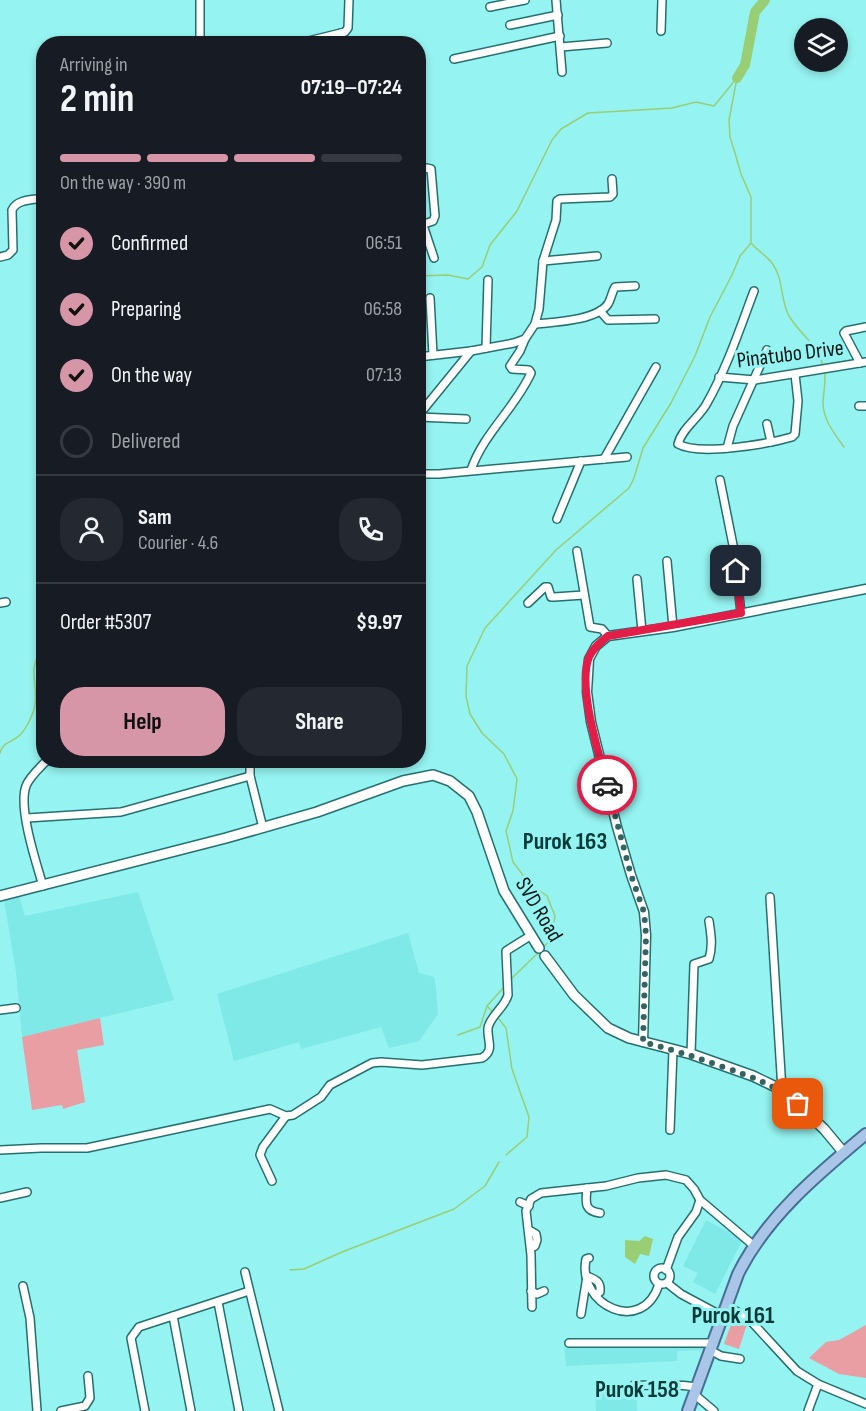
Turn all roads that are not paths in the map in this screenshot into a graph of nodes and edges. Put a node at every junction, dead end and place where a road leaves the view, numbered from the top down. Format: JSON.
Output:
{"nodes":[{"id":1,"x":200,"y":0,"type":"edge"},
{"id":2,"x":349,"y":0,"type":"edge"},
{"id":3,"x":525,"y":0,"type":"edge"},
{"id":4,"x":556,"y":0,"type":"edge"},
{"id":5,"x":662,"y":0,"type":"edge"},
{"id":6,"x":490,"y":7,"type":"dead end"},
{"id":7,"x":558,"y":15,"type":"junction"},
{"id":8,"x":510,"y":25,"type":"dead end"},
{"id":9,"x":661,"y":31,"type":"dead end"},
{"id":10,"x":341,"y":33,"type":"junction"},
{"id":11,"x":200,"y":36,"type":"edge"},
{"id":12,"x":329,"y":36,"type":"edge"},
{"id":13,"x":341,"y":36,"type":"edge"},
{"id":14,"x":560,"y":36,"type":"junction"},
{"id":15,"x":607,"y":43,"type":"dead end"},
{"id":16,"x":561,"y":47,"type":"junction"},
{"id":17,"x":454,"y":59,"type":"dead end"},
{"id":18,"x":562,"y":72,"type":"dead end"},
{"id":19,"x":426,"y":168,"type":"edge"},
{"id":20,"x":612,"y":179,"type":"dead end"},
{"id":21,"x":36,"y":199,"type":"edge"},
{"id":22,"x":426,"y":224,"type":"edge"},
{"id":23,"x":426,"y":238,"type":"edge"},
{"id":24,"x":597,"y":256,"type":"dead end"},
{"id":25,"x":0,"y":257,"type":"edge"},
{"id":26,"x":434,"y":258,"type":"dead end"},
{"id":27,"x":543,"y":261,"type":"junction"},
{"id":28,"x":488,"y":280,"type":"dead end"},
{"id":29,"x":635,"y":286,"type":"dead end"},
{"id":30,"x":754,"y":291,"type":"dead end"},
{"id":31,"x":430,"y":298,"type":"dead end"},
{"id":32,"x":600,"y":311,"type":"junction"},
{"id":33,"x":655,"y":319,"type":"dead end"},
{"id":34,"x":535,"y":324,"type":"junction"},
{"id":35,"x":866,"y":327,"type":"edge"},
{"id":36,"x":525,"y":339,"type":"junction"},
{"id":37,"x":486,"y":348,"type":"junction"},
{"id":38,"x":767,"y":350,"type":"dead end"},
{"id":39,"x":471,"y":351,"type":"junction"},
{"id":40,"x":433,"y":355,"type":"junction"},
{"id":41,"x":426,"y":356,"type":"edge"},
{"id":42,"x":863,"y":362,"type":"edge"},
{"id":43,"x":656,"y":367,"type":"dead end"},
{"id":44,"x":795,"y":374,"type":"junction"},
{"id":45,"x":719,"y":377,"type":"junction"},
{"id":46,"x":755,"y":380,"type":"junction"},
{"id":47,"x":426,"y":406,"type":"edge"},
{"id":48,"x":426,"y":416,"type":"edge"},
{"id":49,"x":466,"y":419,"type":"dead end"},
{"id":50,"x":767,"y":424,"type":"dead end"},
{"id":51,"x":771,"y":442,"type":"junction"},
{"id":52,"x":727,"y":448,"type":"junction"},
{"id":53,"x":627,"y":457,"type":"dead end"},
{"id":54,"x":604,"y":459,"type":"junction"},
{"id":55,"x":581,"y":461,"type":"junction"},
{"id":56,"x":471,"y":470,"type":"junction"},
{"id":57,"x":426,"y":474,"type":"edge"},
{"id":58,"x":720,"y":480,"type":"dead end"},
{"id":59,"x":557,"y":519,"type":"dead end"},
{"id":60,"x":577,"y":551,"type":"dead end"},
{"id":61,"x":667,"y":561,"type":"dead end"},
{"id":62,"x":637,"y":579,"type":"dead end"},
{"id":63,"x":866,"y":589,"type":"edge"},
{"id":64,"x":584,"y":595,"type":"junction"},
{"id":65,"x":528,"y":603,"type":"dead end"},
{"id":66,"x":741,"y":613,"type":"junction"},
{"id":67,"x":673,"y":627,"type":"junction"},
{"id":68,"x":642,"y":631,"type":"junction"},
{"id":69,"x":608,"y":636,"type":"junction"},
{"id":70,"x":40,"y":768,"type":"edge"},
{"id":71,"x":250,"y":768,"type":"edge"},
{"id":72,"x":250,"y":776,"type":"junction"},
{"id":73,"x":27,"y":818,"type":"junction"},
{"id":74,"x":263,"y":828,"type":"junction"},
{"id":75,"x":43,"y":886,"type":"junction"},
{"id":76,"x":0,"y":896,"type":"edge"},
{"id":77,"x":770,"y":897,"type":"dead end"},
{"id":78,"x":709,"y":921,"type":"dead end"},
{"id":79,"x":530,"y":936,"type":"junction"},
{"id":80,"x":16,"y":1008,"type":"dead end"},
{"id":81,"x":0,"y":1010,"type":"edge"},
{"id":82,"x":643,"y":1042,"type":"junction"},
{"id":83,"x":674,"y":1050,"type":"junction"},
{"id":84,"x":691,"y":1054,"type":"junction"},
{"id":85,"x":782,"y":1090,"type":"junction"},
{"id":86,"x":286,"y":1116,"type":"junction"},
{"id":87,"x":670,"y":1130,"type":"dead end"},
{"id":88,"x":866,"y":1134,"type":"edge"},
{"id":89,"x":0,"y":1150,"type":"edge"},
{"id":90,"x":844,"y":1153,"type":"junction"},
{"id":91,"x":272,"y":1181,"type":"dead end"},
{"id":92,"x":587,"y":1188,"type":"junction"},
{"id":93,"x":27,"y":1192,"type":"dead end"},
{"id":94,"x":0,"y":1198,"type":"edge"},
{"id":95,"x":700,"y":1200,"type":"junction"},
{"id":96,"x":520,"y":1202,"type":"dead end"},
{"id":97,"x":528,"y":1206,"type":"junction"},
{"id":98,"x":600,"y":1213,"type":"dead end"},
{"id":99,"x":753,"y":1245,"type":"junction"},
{"id":100,"x":589,"y":1258,"type":"dead end"},
{"id":101,"x":666,"y":1270,"type":"junction"},
{"id":102,"x":245,"y":1272,"type":"dead end"},
{"id":103,"x":587,"y":1276,"type":"junction"},
{"id":104,"x":663,"y":1283,"type":"junction"},
{"id":105,"x":23,"y":1286,"type":"dead end"},
{"id":106,"x":544,"y":1290,"type":"dead end"},
{"id":107,"x":249,"y":1291,"type":"junction"},
{"id":108,"x":531,"y":1291,"type":"junction"},
{"id":109,"x":218,"y":1302,"type":"junction"},
{"id":110,"x":532,"y":1307,"type":"dead end"},
{"id":111,"x":724,"y":1310,"type":"junction"},
{"id":112,"x":581,"y":1314,"type":"dead end"},
{"id":113,"x":173,"y":1316,"type":"junction"},
{"id":114,"x":569,"y":1343,"type":"dead end"},
{"id":115,"x":712,"y":1345,"type":"junction"},
{"id":116,"x":740,"y":1359,"type":"dead end"},
{"id":117,"x":88,"y":1376,"type":"dead end"},
{"id":118,"x":818,"y":1384,"type":"junction"},
{"id":119,"x":634,"y":1385,"type":"dead end"},
{"id":120,"x":695,"y":1391,"type":"junction"},
{"id":121,"x":866,"y":1404,"type":"edge"},
{"id":122,"x":37,"y":1411,"type":"edge"},
{"id":123,"x":61,"y":1411,"type":"edge"},
{"id":124,"x":145,"y":1411,"type":"edge"},
{"id":125,"x":191,"y":1411,"type":"edge"},
{"id":126,"x":239,"y":1411,"type":"edge"},
{"id":127,"x":279,"y":1411,"type":"edge"},
{"id":128,"x":688,"y":1411,"type":"edge"},
{"id":129,"x":714,"y":1411,"type":"edge"},
{"id":130,"x":808,"y":1411,"type":"edge"}],
"edges":[{"from":1,"to":11,"type":"street"},
{"from":2,"to":10,"type":"street"},
{"from":3,"to":6,"type":"street"},
{"from":4,"to":7,"type":"street"},
{"from":5,"to":9,"type":"street"},
{"from":7,"to":8,"type":"street"},
{"from":7,"to":14,"type":"street"},
{"from":10,"to":12,"type":"street"},
{"from":10,"to":13,"type":"street"},
{"from":14,"to":16,"type":"street"},
{"from":14,"to":17,"type":"street"},
{"from":15,"to":16,"type":"street"},
{"from":16,"to":18,"type":"street"},
{"from":19,"to":22,"type":"street"},
{"from":20,"to":27,"type":"street"},
{"from":21,"to":25,"type":"street"},
{"from":23,"to":26,"type":"street"},
{"from":24,"to":27,"type":"street"},
{"from":27,"to":34,"type":"street"},
{"from":28,"to":37,"type":"street"},
{"from":29,"to":32,"type":"street"},
{"from":30,"to":45,"type":"street"},
{"from":31,"to":40,"type":"street"},
{"from":32,"to":33,"type":"street"},
{"from":32,"to":34,"type":"street"},
{"from":34,"to":36,"type":"street"},
{"from":35,"to":42,"type":"street"},
{"from":36,"to":37,"type":"street"},
{"from":36,"to":56,"type":"street"},
{"from":37,"to":39,"type":"street"},
{"from":38,"to":46,"type":"street"},
{"from":39,"to":40,"type":"street"},
{"from":39,"to":47,"type":"street"},
{"from":40,"to":41,"type":"street"},
{"from":42,"to":44,"type":"street","name":"Pinatubo Drive"},
{"from":43,"to":54,"type":"street"},
{"from":44,"to":46,"type":"street","name":"Pinatubo Drive"},
{"from":44,"to":51,"type":"street"},
{"from":45,"to":46,"type":"street","name":"Pinatubo Drive"},
{"from":45,"to":52,"type":"street"},
{"from":46,"to":52,"type":"street"},
{"from":48,"to":49,"type":"street"},
{"from":50,"to":51,"type":"street"},
{"from":51,"to":52,"type":"street"},
{"from":53,"to":54,"type":"street"},
{"from":54,"to":55,"type":"street"},
{"from":55,"to":56,"type":"street"},
{"from":55,"to":59,"type":"street"},
{"from":56,"to":57,"type":"street"},
{"from":58,"to":66,"type":"street"},
{"from":60,"to":64,"type":"street"},
{"from":61,"to":67,"type":"street"},
{"from":62,"to":68,"type":"street"},
{"from":63,"to":66,"type":"street"},
{"from":64,"to":65,"type":"street"},
{"from":64,"to":69,"type":"street"},
{"from":66,"to":67,"type":"street"},
{"from":67,"to":68,"type":"street"},
{"from":68,"to":69,"type":"street"},
{"from":69,"to":82,"type":"street"},
{"from":70,"to":73,"type":"street"},
{"from":71,"to":72,"type":"street"},
{"from":72,"to":73,"type":"street"},
{"from":72,"to":74,"type":"street"},
{"from":73,"to":75,"type":"street"},
{"from":74,"to":75,"type":"main road","name":"SVD Road"},
{"from":74,"to":79,"type":"main road","name":"SVD Road"},
{"from":75,"to":76,"type":"main road","name":"SVD Road"},
{"from":77,"to":85,"type":"street"},
{"from":78,"to":84,"type":"street"},
{"from":79,"to":82,"type":"main road","name":"SVD Road"},
{"from":79,"to":86,"type":"street"},
{"from":80,"to":81,"type":"street"},
{"from":82,"to":83,"type":"main road","name":"SVD Road"},
{"from":83,"to":84,"type":"main road","name":"SVD Road"},
{"from":83,"to":87,"type":"street"},
{"from":84,"to":85,"type":"main road","name":"SVD Road"},
{"from":85,"to":90,"type":"main road","name":"SVD Road"},
{"from":86,"to":89,"type":"street"},
{"from":86,"to":91,"type":"street"},
{"from":88,"to":90,"type":"main road"},
{"from":90,"to":99,"type":"main road"},
{"from":92,"to":95,"type":"street"},
{"from":92,"to":97,"type":"street"},
{"from":92,"to":98,"type":"street"},
{"from":93,"to":94,"type":"street"},
{"from":95,"to":99,"type":"street"},
{"from":95,"to":101,"type":"street"},
{"from":96,"to":97,"type":"street"},
{"from":97,"to":108,"type":"street"},
{"from":99,"to":111,"type":"main road"},
{"from":100,"to":103,"type":"street"},
{"from":101,"to":104,"type":"street"},
{"from":101,"to":104,"type":"street"},
{"from":102,"to":107,"type":"street"},
{"from":103,"to":104,"type":"street"},
{"from":103,"to":112,"type":"street"},
{"from":104,"to":111,"type":"street"},
{"from":105,"to":122,"type":"street"},
{"from":106,"to":108,"type":"street"},
{"from":107,"to":109,"type":"street"},
{"from":107,"to":127,"type":"street"},
{"from":108,"to":110,"type":"street"},
{"from":109,"to":113,"type":"street"},
{"from":109,"to":126,"type":"street"},
{"from":111,"to":115,"type":"main road"},
{"from":111,"to":118,"type":"street"},
{"from":113,"to":124,"type":"street"},
{"from":113,"to":125,"type":"street"},
{"from":114,"to":115,"type":"street"},
{"from":115,"to":116,"type":"street"},
{"from":115,"to":120,"type":"main road"},
{"from":117,"to":123,"type":"street"},
{"from":118,"to":121,"type":"street"},
{"from":118,"to":130,"type":"street"},
{"from":119,"to":120,"type":"street"},
{"from":120,"to":128,"type":"main road"},
{"from":120,"to":129,"type":"street"}]}
